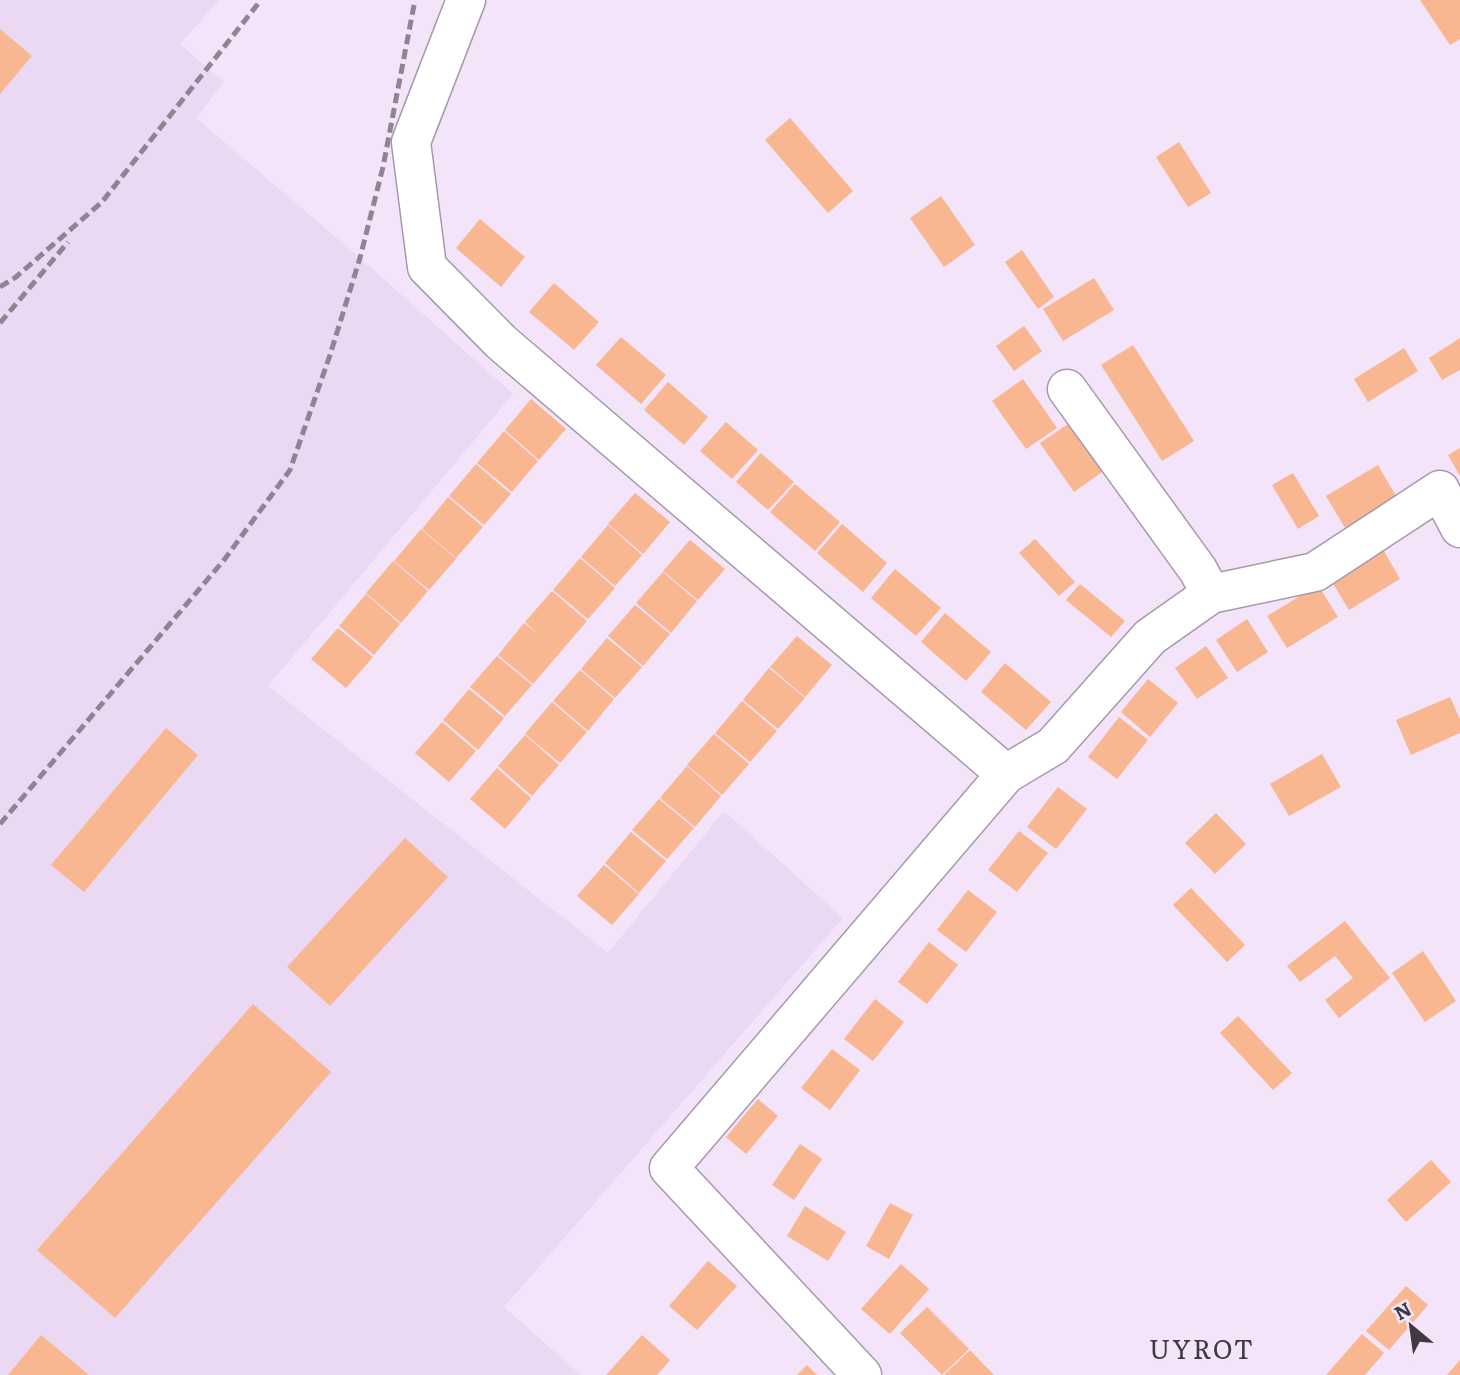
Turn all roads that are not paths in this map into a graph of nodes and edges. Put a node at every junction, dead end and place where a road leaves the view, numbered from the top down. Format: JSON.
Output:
{"nodes":[{"id":1,"x":466,"y":0,"type":"edge"},
{"id":2,"x":1067,"y":388,"type":"dead end"},
{"id":3,"x":1460,"y":528,"type":"edge"},
{"id":4,"x":1211,"y":594,"type":"junction"},
{"id":5,"x":1006,"y":774,"type":"junction"},
{"id":6,"x":862,"y":1375,"type":"edge"}],
"edges":[{"from":1,"to":5,"type":"street"},
{"from":2,"to":4,"type":"street"},
{"from":3,"to":4,"type":"street"},
{"from":4,"to":5,"type":"street"},
{"from":5,"to":6,"type":"street"}]}
